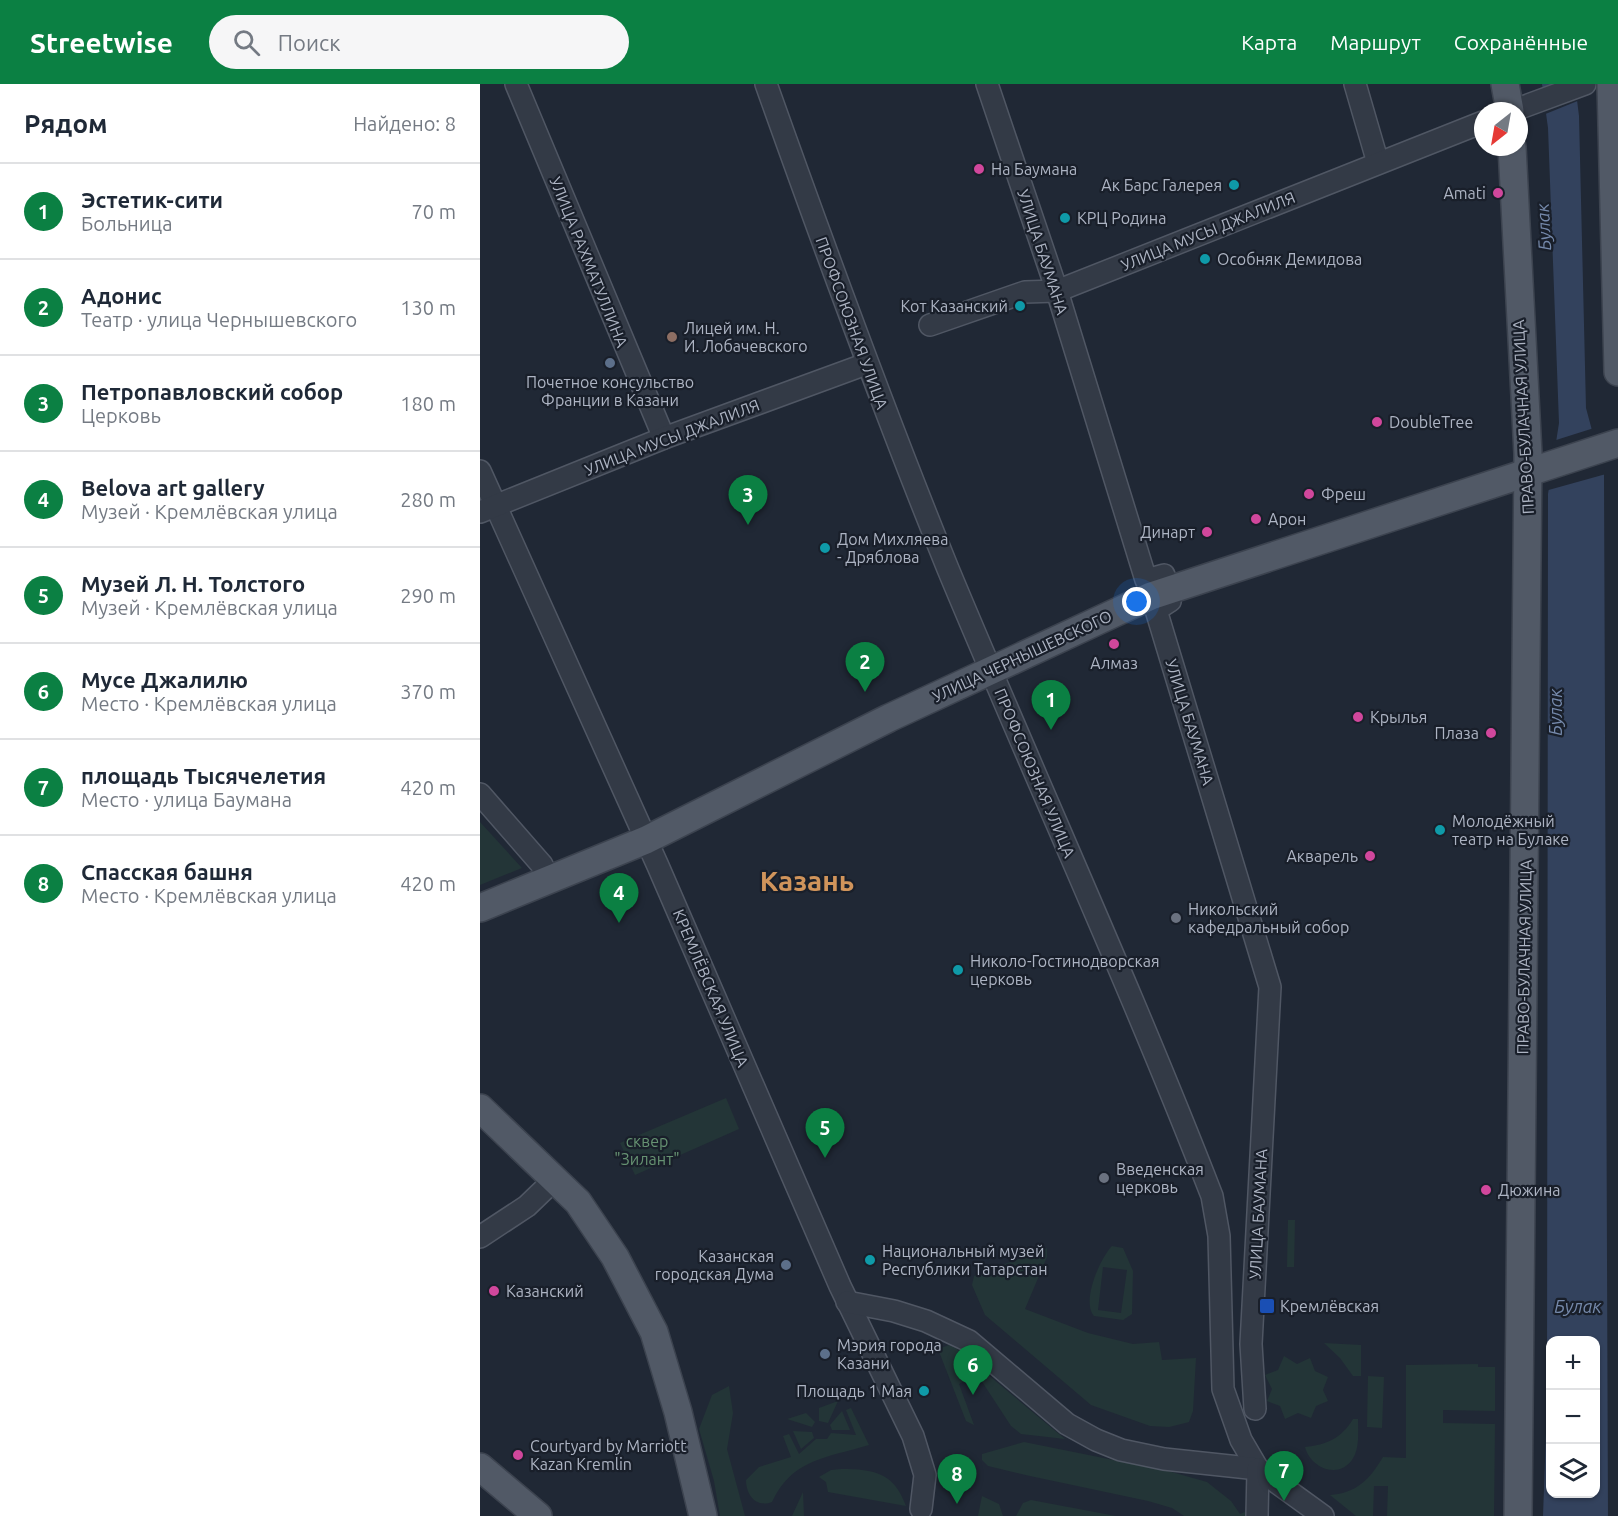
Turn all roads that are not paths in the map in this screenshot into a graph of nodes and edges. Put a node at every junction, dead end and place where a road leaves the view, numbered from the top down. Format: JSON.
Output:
{"nodes":[{"id":1,"x":516,"y":84,"type":"edge"},
{"id":2,"x":766,"y":84,"type":"edge"},
{"id":3,"x":987,"y":84,"type":"edge"},
{"id":4,"x":1355,"y":84,"type":"edge"},
{"id":5,"x":1505,"y":84,"type":"edge"},
{"id":6,"x":1585,"y":84,"type":"edge"},
{"id":7,"x":1611,"y":84,"type":"edge"},
{"id":8,"x":1513,"y":102,"type":"edge"},
{"id":9,"x":1528,"y":105,"type":"edge"},
{"id":10,"x":1474,"y":126,"type":"edge"},
{"id":11,"x":1513,"y":156,"type":"edge"},
{"id":12,"x":1378,"y":163,"type":"junction"},
{"id":13,"x":1057,"y":291,"type":"junction"},
{"id":14,"x":930,"y":326,"type":"dead end"},
{"id":15,"x":866,"y":364,"type":"junction"},
{"id":16,"x":1618,"y":372,"type":"edge"},
{"id":17,"x":664,"y":438,"type":"junction"},
{"id":18,"x":1612,"y":445,"type":"edge"},
{"id":19,"x":1536,"y":470,"type":"junction"},
{"id":20,"x":480,"y":471,"type":"edge"},
{"id":21,"x":487,"y":509,"type":"edge"},
{"id":22,"x":1167,"y":590,"type":"junction"},
{"id":23,"x":990,"y":669,"type":"junction"},
{"id":24,"x":480,"y":794,"type":"edge"},
{"id":25,"x":645,"y":840,"type":"junction"},
{"id":26,"x":549,"y":879,"type":"junction"},
{"id":27,"x":480,"y":908,"type":"edge"},
{"id":28,"x":480,"y":1108,"type":"edge"},
{"id":29,"x":555,"y":1179,"type":"junction"},
{"id":30,"x":480,"y":1237,"type":"edge"},
{"id":31,"x":847,"y":1302,"type":"junction"},
{"id":32,"x":1255,"y":1409,"type":"dead end"},
{"id":33,"x":480,"y":1467,"type":"edge"},
{"id":34,"x":1258,"y":1469,"type":"junction"},
{"id":35,"x":480,"y":1480,"type":"edge"},
{"id":36,"x":921,"y":1509,"type":"dead end"},
{"id":37,"x":523,"y":1516,"type":"edge"},
{"id":38,"x":538,"y":1516,"type":"edge"},
{"id":39,"x":703,"y":1516,"type":"edge"},
{"id":40,"x":1257,"y":1516,"type":"edge"},
{"id":41,"x":1323,"y":1516,"type":"edge"},
{"id":42,"x":1518,"y":1516,"type":"edge"}],
"edges":[{"from":1,"to":17,"type":"street","name":"УЛИЦА РАХМАТУЛЛИНА"},
{"from":2,"to":15,"type":"street","name":"ПРОФСОЮЗНАЯ УЛИЦА"},
{"from":3,"to":13,"type":"street","name":"УЛИЦА БАУМАНА"},
{"from":4,"to":12,"type":"street"},
{"from":5,"to":8,"type":"main road"},
{"from":6,"to":9,"type":"street"},
{"from":7,"to":16,"type":"main road"},
{"from":10,"to":12,"type":"street","name":"УЛИЦА МУСЫ ДЖАЛИЛЯ"},
{"from":11,"to":19,"type":"main road","name":"ПРАВО-БУЛАЧНАЯ УЛИЦА"},
{"from":12,"to":13,"type":"street","name":"УЛИЦА МУСЫ ДЖАЛИЛЯ"},
{"from":13,"to":14,"type":"street","name":"УЛИЦА МУСЫ ДЖАЛИЛЯ"},
{"from":13,"to":22,"type":"street","name":"УЛИЦА БАУМАНА"},
{"from":15,"to":17,"type":"street","name":"УЛИЦА МУСЫ ДЖАЛИЛЯ"},
{"from":15,"to":23,"type":"street","name":"ПРОФСОЮЗНАЯ УЛИЦА"},
{"from":17,"to":21,"type":"street","name":"УЛИЦА МУСЫ ДЖАЛИЛЯ"},
{"from":18,"to":19,"type":"main road","name":"УЛИЦА ЧЕРНЫШЕВСКОГО"},
{"from":19,"to":22,"type":"main road","name":"УЛИЦА ЧЕРНЫШЕВСКОГО"},
{"from":19,"to":42,"type":"main road","name":"ПРАВО-БУЛАЧНАЯ УЛИЦА"},
{"from":20,"to":21,"type":"street","name":"КРЕМЛЁВСКАЯ УЛИЦА"},
{"from":21,"to":25,"type":"street","name":"КРЕМЛЁВСКАЯ УЛИЦА"},
{"from":22,"to":23,"type":"main road","name":"УЛИЦА ЧЕРНЫШЕВСКОГО"},
{"from":22,"to":32,"type":"street","name":"УЛИЦА БАУМАНА"},
{"from":23,"to":25,"type":"main road","name":"УЛИЦА ЧЕРНЫШЕВСКОГО"},
{"from":23,"to":34,"type":"street","name":"ПРОФСОЮЗНАЯ УЛИЦА"},
{"from":24,"to":26,"type":"street"},
{"from":25,"to":26,"type":"main road","name":"УЛИЦА ЧЕРНЫШЕВСКОГО"},
{"from":25,"to":31,"type":"street","name":"КРЕМЛЁВСКАЯ УЛИЦА"},
{"from":26,"to":27,"type":"main road","name":"УЛИЦА ЧЕРНЫШЕВСКОГО"},
{"from":28,"to":29,"type":"main road"},
{"from":29,"to":30,"type":"street"},
{"from":29,"to":39,"type":"main road"},
{"from":31,"to":34,"type":"street"},
{"from":31,"to":36,"type":"street","name":"КРЕМЛЁВСКАЯ УЛИЦА"},
{"from":33,"to":38,"type":"main road"},
{"from":34,"to":40,"type":"street"},
{"from":34,"to":41,"type":"street"},
{"from":35,"to":37,"type":"main road"}]}
